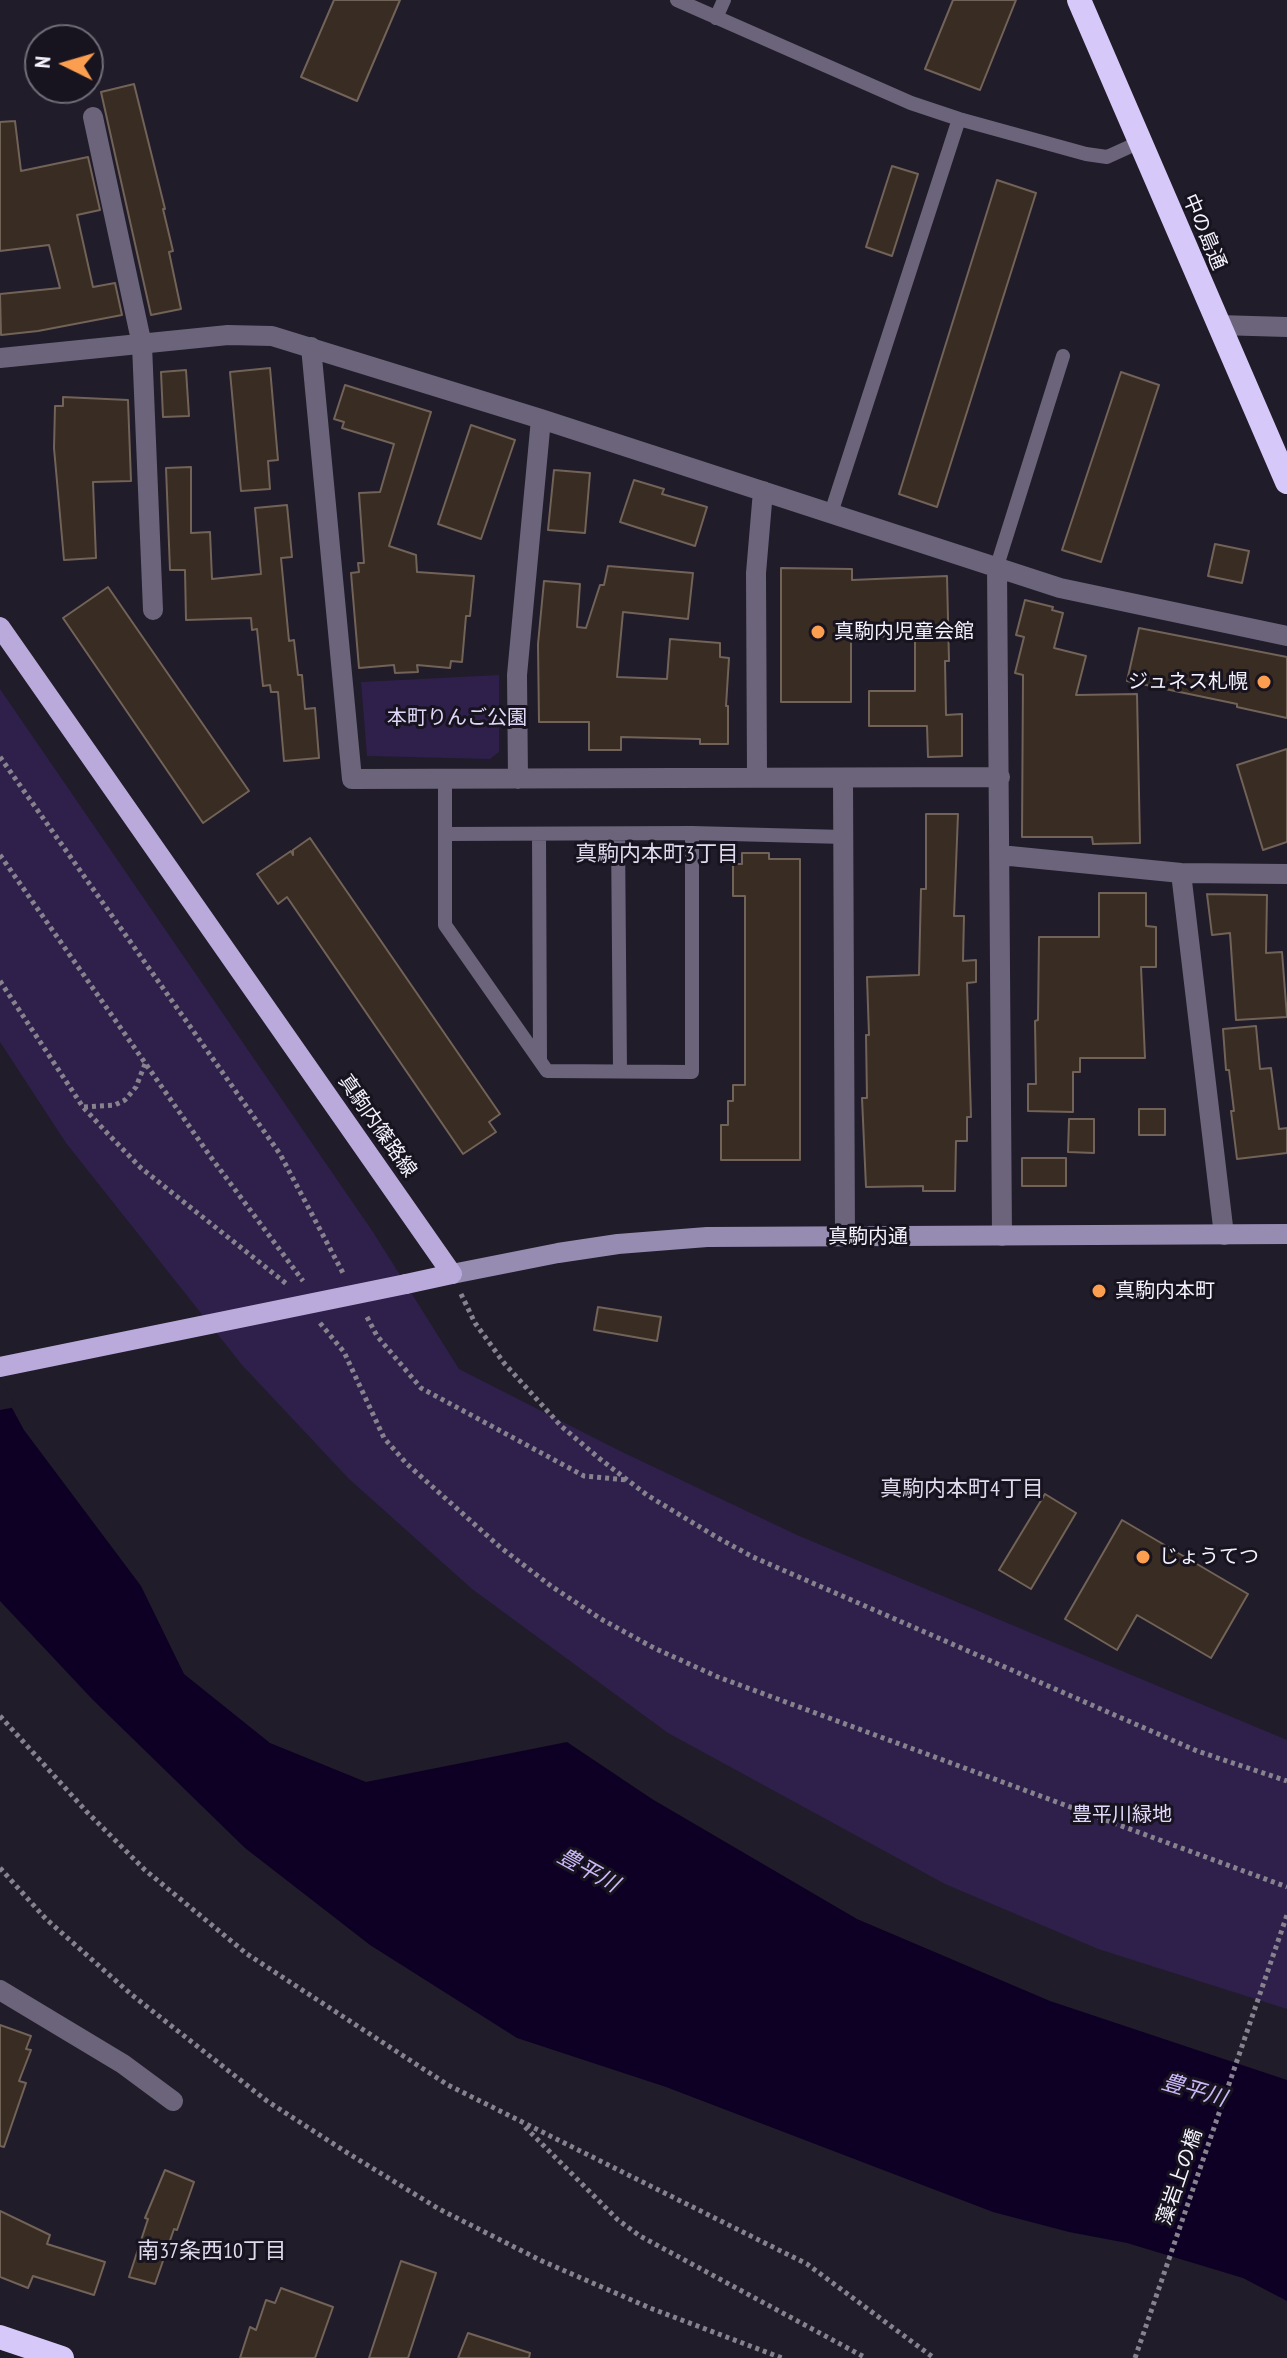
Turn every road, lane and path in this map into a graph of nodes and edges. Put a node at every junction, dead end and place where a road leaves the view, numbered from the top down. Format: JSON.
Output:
{"nodes":[{"id":1,"x":677,"y":0,"type":"edge"},
{"id":2,"x":724,"y":0,"type":"edge"},
{"id":3,"x":1079,"y":0,"type":"edge"},
{"id":4,"x":716,"y":18,"type":"junction"},
{"id":5,"x":93,"y":117,"type":"dead end"},
{"id":6,"x":959,"y":119,"type":"junction"},
{"id":7,"x":1140,"y":142,"type":"junction"},
{"id":8,"x":1218,"y":325,"type":"junction"},
{"id":9,"x":1287,"y":327,"type":"edge"},
{"id":10,"x":142,"y":345,"type":"junction"},
{"id":11,"x":311,"y":347,"type":"junction"},
{"id":12,"x":1063,"y":356,"type":"dead end"},
{"id":13,"x":0,"y":358,"type":"edge"},
{"id":14,"x":541,"y":419,"type":"junction"},
{"id":15,"x":1287,"y":482,"type":"edge"},
{"id":16,"x":763,"y":491,"type":"junction"},
{"id":17,"x":831,"y":513,"type":"junction"},
{"id":18,"x":997,"y":566,"type":"junction"},
{"id":19,"x":153,"y":610,"type":"dead end"},
{"id":20,"x":0,"y":627,"type":"edge"},
{"id":21,"x":1287,"y":636,"type":"edge"},
{"id":22,"x":0,"y":757,"type":"edge"},
{"id":23,"x":757,"y":776,"type":"junction"},
{"id":24,"x":1000,"y":777,"type":"junction"},
{"id":25,"x":843,"y":778,"type":"junction"},
{"id":26,"x":445,"y":779,"type":"junction"},
{"id":27,"x":518,"y":779,"type":"junction"},
{"id":28,"x":692,"y":833,"type":"junction"},
{"id":29,"x":445,"y":834,"type":"junction"},
{"id":30,"x":539,"y":834,"type":"junction"},
{"id":31,"x":618,"y":834,"type":"junction"},
{"id":32,"x":844,"y":837,"type":"junction"},
{"id":33,"x":0,"y":855,"type":"edge"},
{"id":34,"x":1000,"y":855,"type":"junction"},
{"id":35,"x":1181,"y":873,"type":"junction"},
{"id":36,"x":1287,"y":874,"type":"edge"},
{"id":37,"x":0,"y":981,"type":"edge"},
{"id":38,"x":540,"y":1062,"type":"junction"},
{"id":39,"x":145,"y":1064,"type":"junction"},
{"id":40,"x":620,"y":1071,"type":"junction"},
{"id":41,"x":83,"y":1107,"type":"junction"},
{"id":42,"x":1287,"y":1234,"type":"edge"},
{"id":43,"x":1224,"y":1235,"type":"junction"},
{"id":44,"x":1002,"y":1236,"type":"junction"},
{"id":45,"x":845,"y":1237,"type":"junction"},
{"id":46,"x":452,"y":1274,"type":"junction"},
{"id":47,"x":347,"y":1280,"type":"dead end"},
{"id":48,"x":291,"y":1287,"type":"dead end"},
{"id":49,"x":307,"y":1287,"type":"dead end"},
{"id":50,"x":362,"y":1308,"type":"dead end"},
{"id":51,"x":322,"y":1311,"type":"dead end"},
{"id":52,"x":317,"y":1320,"type":"dead end"},
{"id":53,"x":344,"y":1352,"type":"junction"},
{"id":54,"x":0,"y":1367,"type":"edge"},
{"id":55,"x":628,"y":1480,"type":"junction"},
{"id":56,"x":0,"y":1716,"type":"edge"},
{"id":57,"x":1287,"y":1781,"type":"edge"},
{"id":58,"x":0,"y":1868,"type":"edge"},
{"id":59,"x":1287,"y":1887,"type":"edge"},
{"id":60,"x":1287,"y":1915,"type":"edge"},
{"id":61,"x":0,"y":1990,"type":"edge"},
{"id":62,"x":173,"y":2101,"type":"dead end"},
{"id":63,"x":522,"y":2124,"type":"junction"},
{"id":64,"x":0,"y":2337,"type":"edge"},
{"id":65,"x":29,"y":2353,"type":"edge"},
{"id":66,"x":62,"y":2358,"type":"edge"},
{"id":67,"x":782,"y":2358,"type":"edge"},
{"id":68,"x":866,"y":2358,"type":"edge"},
{"id":69,"x":934,"y":2358,"type":"edge"},
{"id":70,"x":1135,"y":2358,"type":"edge"}],
"edges":[{"from":1,"to":4,"type":"lane"},
{"from":2,"to":4,"type":"lane"},
{"from":3,"to":7,"type":"highway","name":"中の島通"},
{"from":4,"to":6,"type":"lane"},
{"from":5,"to":10,"type":"street"},
{"from":6,"to":7,"type":"lane"},
{"from":6,"to":17,"type":"lane"},
{"from":7,"to":8,"type":"highway","name":"中の島通"},
{"from":8,"to":9,"type":"street"},
{"from":8,"to":15,"type":"highway","name":"中の島通"},
{"from":10,"to":11,"type":"street"},
{"from":10,"to":13,"type":"street"},
{"from":10,"to":19,"type":"street"},
{"from":11,"to":14,"type":"street"},
{"from":11,"to":26,"type":"street"},
{"from":12,"to":18,"type":"lane"},
{"from":14,"to":16,"type":"street"},
{"from":14,"to":27,"type":"street"},
{"from":16,"to":17,"type":"street"},
{"from":16,"to":23,"type":"street"},
{"from":17,"to":18,"type":"street"},
{"from":18,"to":21,"type":"street"},
{"from":18,"to":24,"type":"street"},
{"from":20,"to":46,"type":"main road","name":"真駒内篠路線"},
{"from":22,"to":47,"type":"path"},
{"from":23,"to":25,"type":"street"},
{"from":23,"to":27,"type":"street"},
{"from":24,"to":25,"type":"street"},
{"from":24,"to":34,"type":"street"},
{"from":25,"to":32,"type":"street"},
{"from":26,"to":27,"type":"street"},
{"from":26,"to":29,"type":"lane"},
{"from":28,"to":31,"type":"lane"},
{"from":28,"to":32,"type":"lane"},
{"from":28,"to":40,"type":"lane"},
{"from":29,"to":30,"type":"lane"},
{"from":29,"to":38,"type":"lane"},
{"from":30,"to":31,"type":"lane"},
{"from":30,"to":38,"type":"lane"},
{"from":31,"to":40,"type":"lane"},
{"from":32,"to":45,"type":"street"},
{"from":33,"to":39,"type":"path"},
{"from":34,"to":35,"type":"street"},
{"from":34,"to":44,"type":"street"},
{"from":35,"to":36,"type":"street"},
{"from":35,"to":43,"type":"street"},
{"from":37,"to":41,"type":"path"},
{"from":38,"to":40,"type":"lane"},
{"from":39,"to":41,"type":"path"},
{"from":39,"to":49,"type":"path"},
{"from":41,"to":48,"type":"path"},
{"from":42,"to":43,"type":"street","name":"真駒内通"},
{"from":43,"to":44,"type":"street","name":"真駒内通"},
{"from":44,"to":45,"type":"street","name":"真駒内通"},
{"from":45,"to":46,"type":"street","name":"真駒内通"},
{"from":46,"to":54,"type":"main road","bridge":true},
{"from":46,"to":55,"type":"path"},
{"from":50,"to":55,"type":"path"},
{"from":51,"to":53,"type":"path"},
{"from":52,"to":53,"type":"path"},
{"from":53,"to":59,"type":"path"},
{"from":55,"to":57,"type":"path"},
{"from":56,"to":63,"type":"path"},
{"from":58,"to":67,"type":"path"},
{"from":60,"to":70,"type":"path","name":"藻岩上の橋"},
{"from":61,"to":62,"type":"street"},
{"from":63,"to":68,"type":"path"},
{"from":63,"to":69,"type":"path"},
{"from":64,"to":65,"type":"highway"},
{"from":65,"to":66,"type":"highway"}]}
